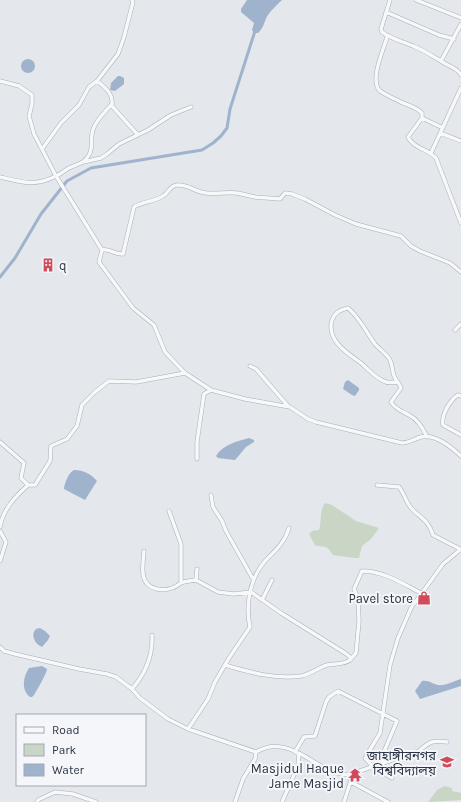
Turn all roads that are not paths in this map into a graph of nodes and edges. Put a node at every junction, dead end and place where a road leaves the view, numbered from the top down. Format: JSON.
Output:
{"nodes":[{"id":1,"x":132,"y":0,"type":"edge"},
{"id":2,"x":390,"y":0,"type":"edge"},
{"id":3,"x":416,"y":0,"type":"edge"},
{"id":4,"x":386,"y":12,"type":"junction"},
{"id":5,"x":461,"y":18,"type":"edge"},
{"id":6,"x":461,"y":24,"type":"edge"},
{"id":7,"x":387,"y":37,"type":"junction"},
{"id":8,"x":454,"y":39,"type":"junction"},
{"id":9,"x":442,"y":61,"type":"junction"},
{"id":10,"x":461,"y":75,"type":"edge"},
{"id":11,"x":0,"y":81,"type":"edge"},
{"id":12,"x":98,"y":81,"type":"junction"},
{"id":13,"x":461,"y":88,"type":"edge"},
{"id":14,"x":111,"y":105,"type":"junction"},
{"id":15,"x":191,"y":107,"type":"dead end"},
{"id":16,"x":422,"y":118,"type":"junction"},
{"id":17,"x":443,"y":128,"type":"junction"},
{"id":18,"x":440,"y":133,"type":"junction"},
{"id":19,"x":138,"y":135,"type":"junction"},
{"id":20,"x":461,"y":141,"type":"edge"},
{"id":21,"x":42,"y":149,"type":"junction"},
{"id":22,"x":431,"y":153,"type":"junction"},
{"id":23,"x":84,"y":162,"type":"junction"},
{"id":24,"x":56,"y":176,"type":"junction"},
{"id":25,"x":0,"y":177,"type":"edge"},
{"id":26,"x":461,"y":223,"type":"edge"},
{"id":27,"x":102,"y":250,"type":"junction"},
{"id":28,"x":461,"y":272,"type":"edge"},
{"id":29,"x":461,"y":324,"type":"edge"},
{"id":30,"x":455,"y":330,"type":"dead end"},
{"id":31,"x":250,"y":366,"type":"dead end"},
{"id":32,"x":185,"y":373,"type":"junction"},
{"id":33,"x":398,"y":382,"type":"junction"},
{"id":34,"x":211,"y":390,"type":"junction"},
{"id":35,"x":461,"y":396,"type":"edge"},
{"id":36,"x":288,"y":406,"type":"junction"},
{"id":37,"x":461,"y":435,"type":"edge"},
{"id":38,"x":427,"y":437,"type":"junction"},
{"id":39,"x":0,"y":442,"type":"edge"},
{"id":40,"x":461,"y":456,"type":"edge"},
{"id":41,"x":197,"y":459,"type":"dead end"},
{"id":42,"x":28,"y":485,"type":"junction"},
{"id":43,"x":377,"y":485,"type":"dead end"},
{"id":44,"x":211,"y":495,"type":"dead end"},
{"id":45,"x":169,"y":511,"type":"dead end"},
{"id":46,"x":1,"y":516,"type":"edge"},
{"id":47,"x":0,"y":527,"type":"edge"},
{"id":48,"x":289,"y":528,"type":"dead end"},
{"id":49,"x":0,"y":531,"type":"edge"},
{"id":50,"x":461,"y":549,"type":"edge"},
{"id":51,"x":144,"y":551,"type":"dead end"},
{"id":52,"x":0,"y":561,"type":"edge"},
{"id":53,"x":197,"y":569,"type":"dead end"},
{"id":54,"x":254,"y":579,"type":"junction"},
{"id":55,"x":196,"y":580,"type":"junction"},
{"id":56,"x":272,"y":580,"type":"dead end"},
{"id":57,"x":181,"y":583,"type":"junction"},
{"id":58,"x":251,"y":592,"type":"junction"},
{"id":59,"x":421,"y":594,"type":"junction"},
{"id":60,"x":262,"y":600,"type":"junction"},
{"id":61,"x":152,"y":635,"type":"dead end"},
{"id":62,"x":0,"y":647,"type":"edge"},
{"id":63,"x":350,"y":660,"type":"junction"},
{"id":64,"x":225,"y":665,"type":"junction"},
{"id":65,"x":132,"y":689,"type":"junction"},
{"id":66,"x":383,"y":714,"type":"junction"},
{"id":67,"x":188,"y":729,"type":"junction"},
{"id":68,"x":447,"y":742,"type":"dead end"},
{"id":69,"x":256,"y":752,"type":"junction"},
{"id":70,"x":297,"y":752,"type":"junction"},
{"id":71,"x":382,"y":764,"type":"junction"},
{"id":72,"x":373,"y":767,"type":"junction"},
{"id":73,"x":353,"y":774,"type":"junction"},
{"id":74,"x":392,"y":778,"type":"dead end"},
{"id":75,"x":351,"y":782,"type":"junction"},
{"id":76,"x":38,"y":802,"type":"edge"},
{"id":77,"x":96,"y":802,"type":"edge"},
{"id":78,"x":235,"y":802,"type":"edge"},
{"id":79,"x":282,"y":802,"type":"edge"},
{"id":80,"x":344,"y":802,"type":"edge"},
{"id":81,"x":388,"y":802,"type":"edge"}],
"edges":[{"from":1,"to":12,"type":"street"},
{"from":2,"to":4,"type":"street"},
{"from":3,"to":5,"type":"street"},
{"from":4,"to":7,"type":"street"},
{"from":4,"to":8,"type":"street"},
{"from":6,"to":8,"type":"street"},
{"from":7,"to":9,"type":"street"},
{"from":7,"to":16,"type":"street"},
{"from":8,"to":9,"type":"street"},
{"from":9,"to":10,"type":"street"},
{"from":11,"to":21,"type":"street"},
{"from":12,"to":14,"type":"street"},
{"from":12,"to":21,"type":"street"},
{"from":13,"to":17,"type":"street"},
{"from":14,"to":19,"type":"street"},
{"from":14,"to":23,"type":"street"},
{"from":15,"to":19,"type":"street"},
{"from":16,"to":17,"type":"street"},
{"from":16,"to":22,"type":"street"},
{"from":17,"to":18,"type":"street"},
{"from":18,"to":20,"type":"street"},
{"from":18,"to":22,"type":"street"},
{"from":19,"to":23,"type":"street"},
{"from":21,"to":24,"type":"street"},
{"from":22,"to":26,"type":"street"},
{"from":23,"to":24,"type":"street"},
{"from":24,"to":25,"type":"street"},
{"from":24,"to":27,"type":"street"},
{"from":27,"to":28,"type":"street"},
{"from":27,"to":32,"type":"street"},
{"from":29,"to":30,"type":"street"},
{"from":31,"to":36,"type":"street"},
{"from":32,"to":34,"type":"street"},
{"from":32,"to":42,"type":"street"},
{"from":33,"to":33,"type":"street"},
{"from":33,"to":38,"type":"street"},
{"from":34,"to":36,"type":"street"},
{"from":34,"to":41,"type":"street"},
{"from":35,"to":37,"type":"street"},
{"from":36,"to":38,"type":"street"},
{"from":38,"to":40,"type":"street"},
{"from":39,"to":42,"type":"street"},
{"from":42,"to":46,"type":"street"},
{"from":43,"to":50,"type":"street"},
{"from":44,"to":54,"type":"street"},
{"from":45,"to":57,"type":"street"},
{"from":46,"to":47,"type":"street"},
{"from":48,"to":54,"type":"street"},
{"from":49,"to":52,"type":"street"},
{"from":50,"to":59,"type":"street"},
{"from":51,"to":57,"type":"street"},
{"from":53,"to":55,"type":"street"},
{"from":54,"to":58,"type":"street"},
{"from":55,"to":57,"type":"street"},
{"from":55,"to":58,"type":"street"},
{"from":56,"to":60,"type":"street"},
{"from":58,"to":60,"type":"street"},
{"from":58,"to":64,"type":"street"},
{"from":59,"to":63,"type":"street"},
{"from":59,"to":66,"type":"street"},
{"from":60,"to":63,"type":"street"},
{"from":61,"to":65,"type":"street"},
{"from":62,"to":65,"type":"street"},
{"from":63,"to":64,"type":"street"},
{"from":64,"to":67,"type":"street"},
{"from":65,"to":67,"type":"street"},
{"from":66,"to":70,"type":"street"},
{"from":66,"to":71,"type":"street"},
{"from":66,"to":72,"type":"street"},
{"from":67,"to":69,"type":"street"},
{"from":68,"to":71,"type":"street"},
{"from":69,"to":70,"type":"street"},
{"from":69,"to":78,"type":"street"},
{"from":70,"to":73,"type":"street"},
{"from":70,"to":79,"type":"street"},
{"from":71,"to":72,"type":"street"},
{"from":72,"to":73,"type":"street"},
{"from":72,"to":74,"type":"street"},
{"from":73,"to":75,"type":"street"},
{"from":75,"to":80,"type":"street"},
{"from":75,"to":81,"type":"street"},
{"from":76,"to":77,"type":"street"}]}
